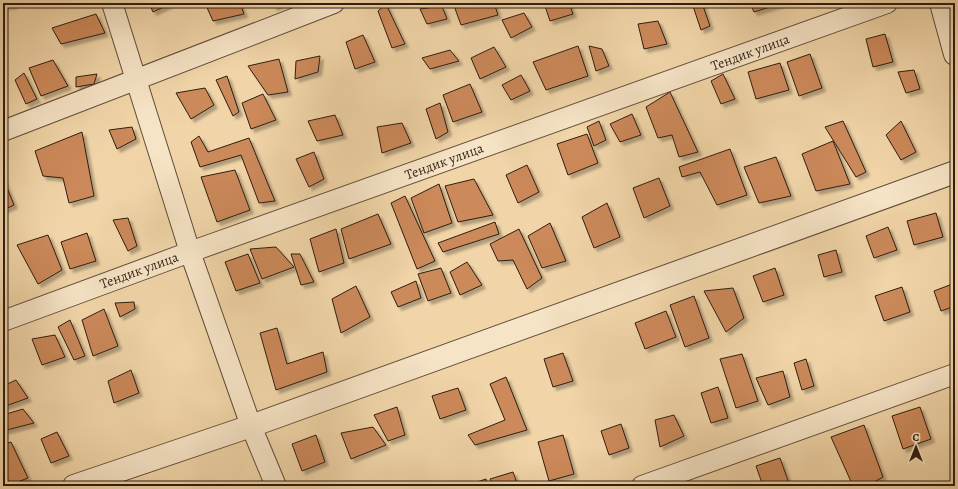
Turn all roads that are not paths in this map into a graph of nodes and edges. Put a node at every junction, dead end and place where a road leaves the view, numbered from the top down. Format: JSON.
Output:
{"nodes":[{"id":1,"x":112,"y":3,"type":"edge"},
{"id":2,"x":334,"y":3,"type":"edge"},
{"id":3,"x":887,"y":3,"type":"edge"},
{"id":4,"x":941,"y":3,"type":"edge"},
{"id":5,"x":955,"y":54,"type":"edge"},
{"id":6,"x":136,"y":80,"type":"junction"},
{"id":7,"x":3,"y":131,"type":"edge"},
{"id":8,"x":955,"y":172,"type":"edge"},
{"id":9,"x":190,"y":252,"type":"junction"},
{"id":10,"x":3,"y":320,"type":"edge"},
{"id":11,"x":955,"y":374,"type":"edge"},
{"id":12,"x":251,"y":426,"type":"junction"},
{"id":13,"x":74,"y":486,"type":"edge"},
{"id":14,"x":276,"y":486,"type":"edge"},
{"id":15,"x":642,"y":486,"type":"edge"}],
"edges":[{"from":1,"to":6,"type":"street"},
{"from":2,"to":6,"type":"street"},
{"from":3,"to":9,"type":"street","name":"Тендик улица"},
{"from":4,"to":5,"type":"street"},
{"from":6,"to":7,"type":"street"},
{"from":6,"to":9,"type":"street"},
{"from":8,"to":12,"type":"street"},
{"from":9,"to":10,"type":"street","name":"Тендик улица"},
{"from":9,"to":12,"type":"street"},
{"from":11,"to":15,"type":"street"},
{"from":12,"to":13,"type":"street"},
{"from":12,"to":14,"type":"street"}]}
